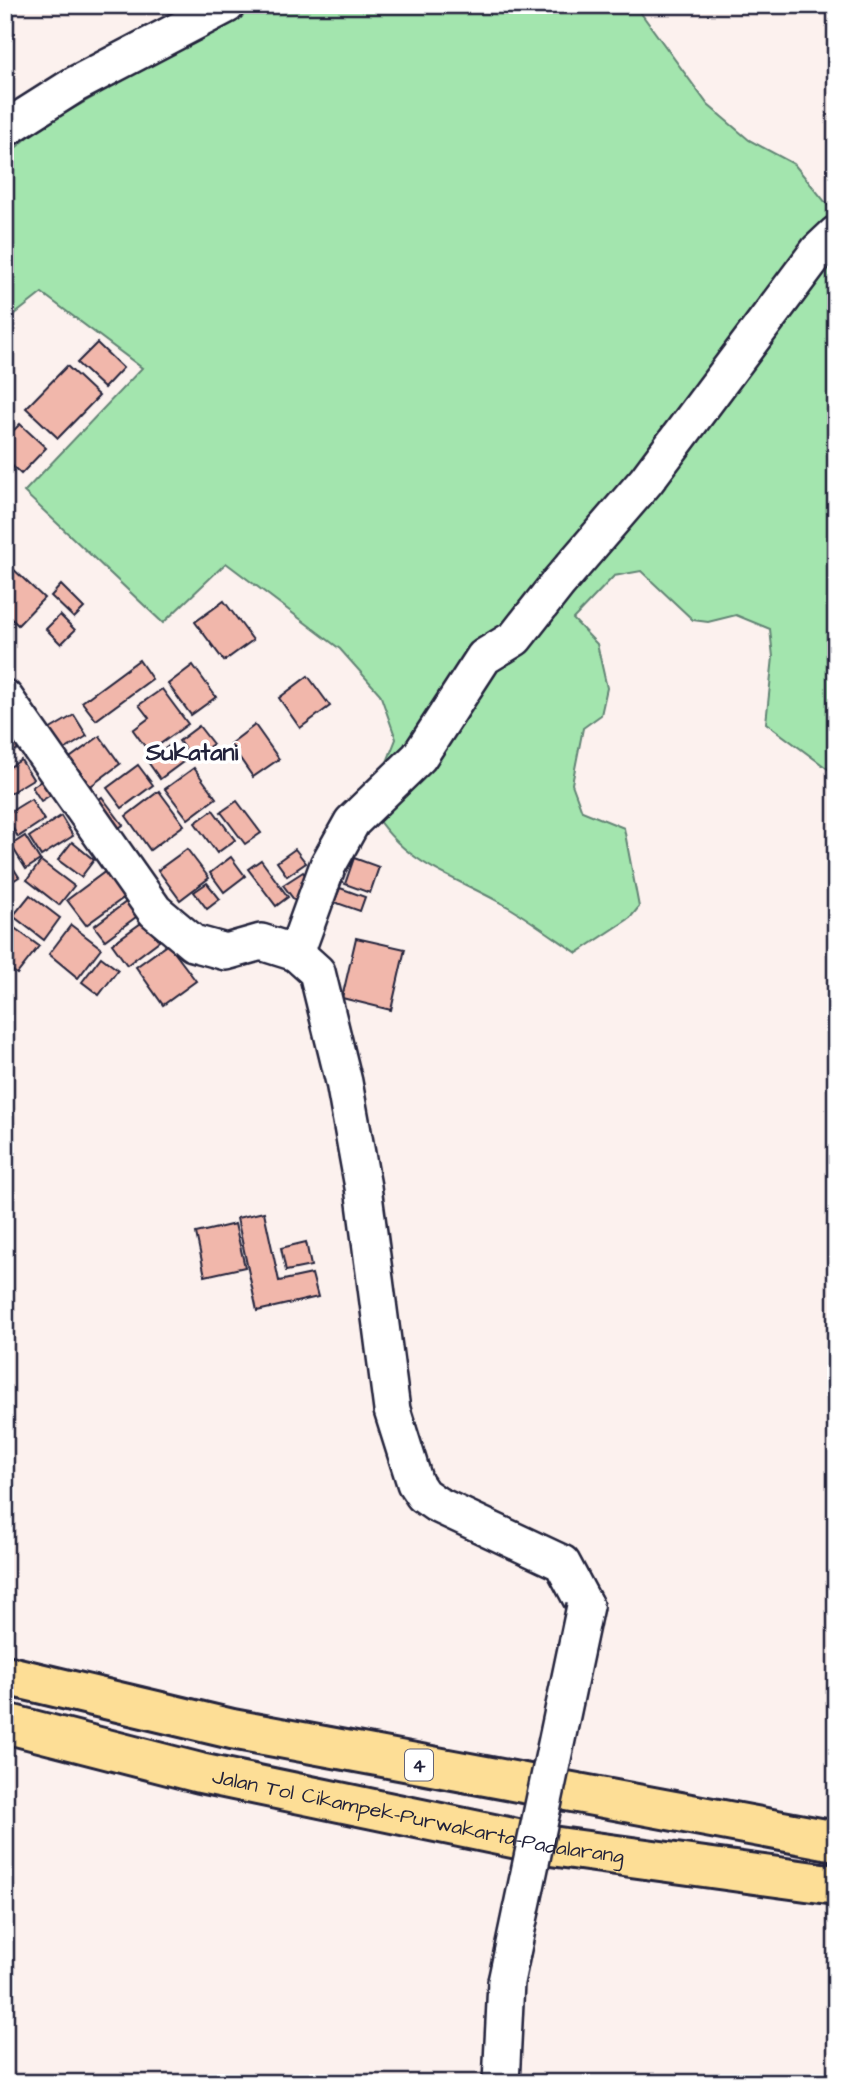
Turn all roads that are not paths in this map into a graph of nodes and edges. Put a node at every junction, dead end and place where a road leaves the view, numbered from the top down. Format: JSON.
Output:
{"nodes":[{"id":1,"x":227,"y":5,"type":"edge"},
{"id":2,"x":5,"y":129,"type":"edge"},
{"id":3,"x":836,"y":234,"type":"edge"},
{"id":4,"x":5,"y":698,"type":"edge"},
{"id":5,"x":296,"y":953,"type":"junction"},
{"id":6,"x":5,"y":1675,"type":"edge"},
{"id":7,"x":5,"y":1723,"type":"edge"},
{"id":8,"x":836,"y":1841,"type":"edge"},
{"id":9,"x":836,"y":1885,"type":"edge"},
{"id":10,"x":501,"y":2083,"type":"edge"}],
"edges":[{"from":1,"to":2,"type":"street"},
{"from":3,"to":5,"type":"street"},
{"from":4,"to":5,"type":"street"},
{"from":5,"to":10,"type":"street","bridge":true},
{"from":6,"to":8,"type":"highway","number":"4"},
{"from":7,"to":9,"type":"highway","name":"Jalan Tol Cikampek–Purwakarta–Padalarang"}]}
